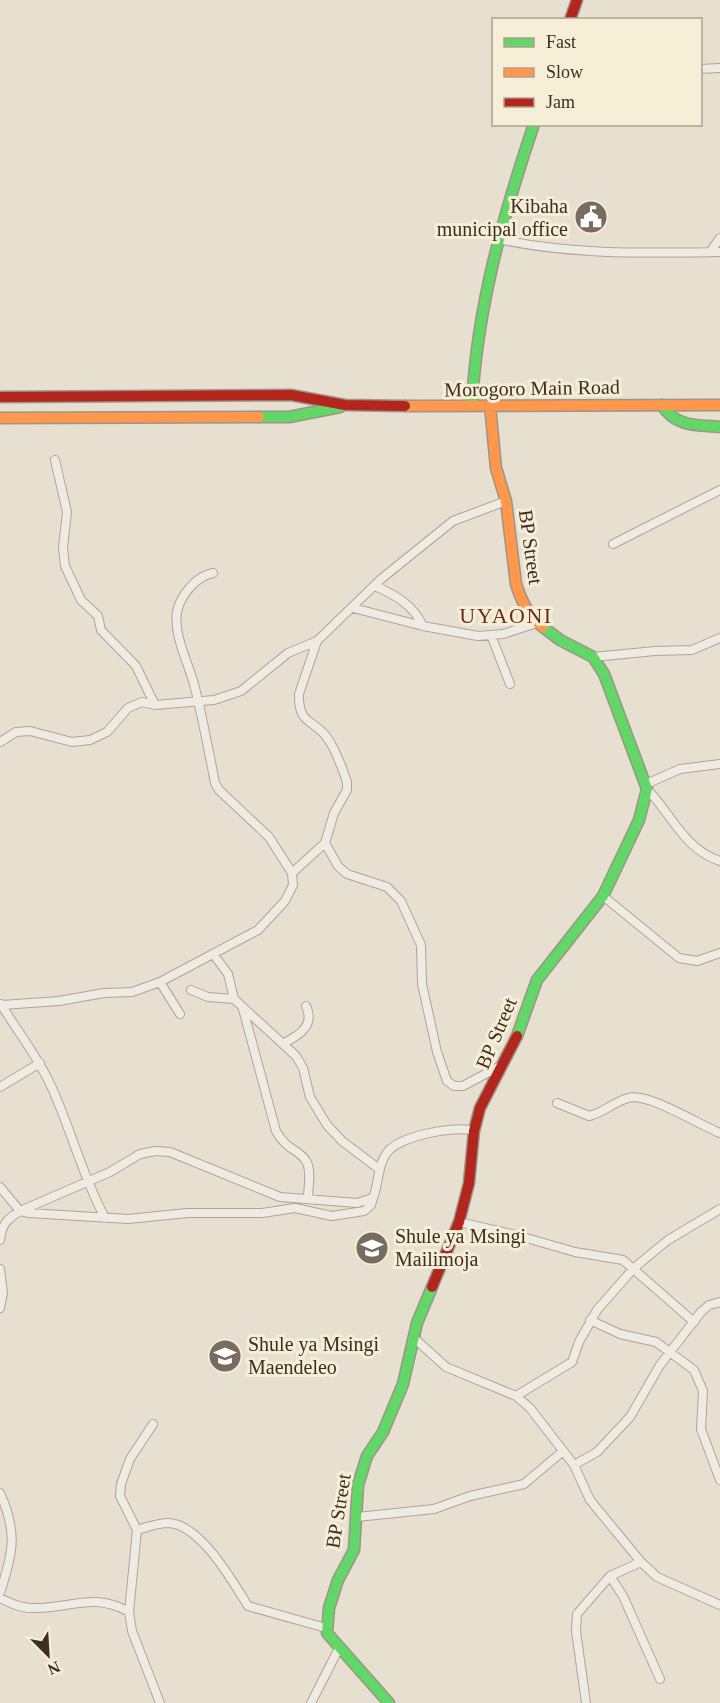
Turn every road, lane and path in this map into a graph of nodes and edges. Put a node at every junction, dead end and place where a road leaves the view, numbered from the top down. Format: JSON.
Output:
{"nodes":[{"id":1,"x":577,"y":0,"type":"edge"},
{"id":2,"x":571,"y":18,"type":"edge"},
{"id":3,"x":720,"y":68,"type":"edge"},
{"id":4,"x":702,"y":69,"type":"edge"},
{"id":5,"x":533,"y":126,"type":"edge"},
{"id":6,"x":720,"y":238,"type":"edge"},
{"id":7,"x":498,"y":239,"type":"junction"},
{"id":8,"x":710,"y":252,"type":"junction"},
{"id":9,"x":720,"y":252,"type":"edge"},
{"id":10,"x":0,"y":397,"type":"edge"},
{"id":11,"x":472,"y":404,"type":"junction"},
{"id":12,"x":345,"y":405,"type":"junction"},
{"id":13,"x":490,"y":405,"type":"junction"},
{"id":14,"x":662,"y":405,"type":"junction"},
{"id":15,"x":720,"y":405,"type":"edge"},
{"id":16,"x":0,"y":418,"type":"edge"},
{"id":17,"x":720,"y":427,"type":"edge"},
{"id":18,"x":55,"y":460,"type":"dead end"},
{"id":19,"x":720,"y":490,"type":"edge"},
{"id":20,"x":506,"y":501,"type":"junction"},
{"id":21,"x":613,"y":544,"type":"dead end"},
{"id":22,"x":213,"y":573,"type":"dead end"},
{"id":23,"x":375,"y":586,"type":"junction"},
{"id":24,"x":353,"y":608,"type":"junction"},
{"id":25,"x":537,"y":623,"type":"junction"},
{"id":26,"x":423,"y":626,"type":"junction"},
{"id":27,"x":491,"y":635,"type":"junction"},
{"id":28,"x":720,"y":638,"type":"edge"},
{"id":29,"x":316,"y":641,"type":"junction"},
{"id":30,"x":593,"y":657,"type":"junction"},
{"id":31,"x":510,"y":684,"type":"dead end"},
{"id":32,"x":198,"y":702,"type":"junction"},
{"id":33,"x":156,"y":705,"type":"junction"},
{"id":34,"x":0,"y":742,"type":"edge"},
{"id":35,"x":720,"y":764,"type":"edge"},
{"id":36,"x":646,"y":786,"type":"junction"},
{"id":37,"x":325,"y":843,"type":"junction"},
{"id":38,"x":720,"y":861,"type":"edge"},
{"id":39,"x":292,"y":873,"type":"junction"},
{"id":40,"x":603,"y":896,"type":"junction"},
{"id":41,"x":720,"y":953,"type":"edge"},
{"id":42,"x":214,"y":955,"type":"junction"},
{"id":43,"x":160,"y":982,"type":"junction"},
{"id":44,"x":191,"y":990,"type":"dead end"},
{"id":45,"x":234,"y":999,"type":"junction"},
{"id":46,"x":1,"y":1004,"type":"edge"},
{"id":47,"x":306,"y":1006,"type":"dead end"},
{"id":48,"x":242,"y":1008,"type":"junction"},
{"id":49,"x":180,"y":1014,"type":"dead end"},
{"id":50,"x":284,"y":1043,"type":"junction"},
{"id":51,"x":40,"y":1063,"type":"junction"},
{"id":52,"x":503,"y":1065,"type":"junction"},
{"id":53,"x":0,"y":1087,"type":"edge"},
{"id":54,"x":557,"y":1103,"type":"dead end"},
{"id":55,"x":474,"y":1131,"type":"junction"},
{"id":56,"x":720,"y":1133,"type":"edge"},
{"id":57,"x":380,"y":1169,"type":"junction"},
{"id":58,"x":87,"y":1182,"type":"junction"},
{"id":59,"x":0,"y":1187,"type":"edge"},
{"id":60,"x":308,"y":1198,"type":"junction"},
{"id":61,"x":373,"y":1198,"type":"junction"},
{"id":62,"x":720,"y":1209,"type":"edge"},
{"id":63,"x":20,"y":1210,"type":"junction"},
{"id":64,"x":105,"y":1218,"type":"junction"},
{"id":65,"x":459,"y":1222,"type":"junction"},
{"id":66,"x":1,"y":1228,"type":"edge"},
{"id":67,"x":0,"y":1240,"type":"edge"},
{"id":68,"x":634,"y":1268,"type":"junction"},
{"id":69,"x":0,"y":1269,"type":"edge"},
{"id":70,"x":720,"y":1302,"type":"edge"},
{"id":71,"x":0,"y":1308,"type":"edge"},
{"id":72,"x":590,"y":1320,"type":"junction"},
{"id":73,"x":693,"y":1322,"type":"junction"},
{"id":74,"x":414,"y":1338,"type":"junction"},
{"id":75,"x":672,"y":1351,"type":"junction"},
{"id":76,"x":516,"y":1396,"type":"junction"},
{"id":77,"x":153,"y":1424,"type":"dead end"},
{"id":78,"x":562,"y":1452,"type":"junction"},
{"id":79,"x":574,"y":1465,"type":"junction"},
{"id":80,"x":720,"y":1480,"type":"edge"},
{"id":81,"x":0,"y":1493,"type":"edge"},
{"id":82,"x":357,"y":1517,"type":"junction"},
{"id":83,"x":137,"y":1530,"type":"junction"},
{"id":84,"x":641,"y":1562,"type":"junction"},
{"id":85,"x":610,"y":1576,"type":"junction"},
{"id":86,"x":0,"y":1593,"type":"edge"},
{"id":87,"x":0,"y":1598,"type":"edge"},
{"id":88,"x":720,"y":1605,"type":"edge"},
{"id":89,"x":129,"y":1612,"type":"junction"},
{"id":90,"x":326,"y":1628,"type":"junction"},
{"id":91,"x":339,"y":1648,"type":"junction"},
{"id":92,"x":660,"y":1679,"type":"dead end"},
{"id":93,"x":160,"y":1703,"type":"edge"},
{"id":94,"x":311,"y":1703,"type":"edge"},
{"id":95,"x":389,"y":1703,"type":"edge"},
{"id":96,"x":586,"y":1703,"type":"edge"}],
"edges":[{"from":1,"to":2,"type":"main road"},
{"from":3,"to":4,"type":"street"},
{"from":5,"to":7,"type":"main road"},
{"from":6,"to":8,"type":"street"},
{"from":7,"to":8,"type":"street"},
{"from":7,"to":11,"type":"main road"},
{"from":8,"to":9,"type":"street"},
{"from":10,"to":12,"type":"main road","name":"Morogoro Main Road"},
{"from":11,"to":12,"type":"main road","name":"Morogoro Main Road"},
{"from":11,"to":13,"type":"main road","name":"Morogoro Main Road"},
{"from":12,"to":16,"type":"main road","name":"Morogoro Main Road"},
{"from":13,"to":14,"type":"main road","name":"Morogoro Main Road"},
{"from":13,"to":20,"type":"main road","name":"BP Street"},
{"from":14,"to":15,"type":"main road","name":"Morogoro Main Road"},
{"from":14,"to":17,"type":"main road"},
{"from":18,"to":33,"type":"street"},
{"from":19,"to":21,"type":"street"},
{"from":20,"to":23,"type":"street"},
{"from":20,"to":25,"type":"main road","name":"BP Street"},
{"from":22,"to":32,"type":"street"},
{"from":23,"to":24,"type":"street"},
{"from":23,"to":26,"type":"street"},
{"from":24,"to":26,"type":"street"},
{"from":24,"to":29,"type":"street"},
{"from":25,"to":27,"type":"street"},
{"from":25,"to":30,"type":"main road","name":"BP Street"},
{"from":26,"to":27,"type":"street"},
{"from":27,"to":31,"type":"street"},
{"from":28,"to":30,"type":"street"},
{"from":29,"to":32,"type":"street"},
{"from":29,"to":37,"type":"street"},
{"from":30,"to":36,"type":"main road"},
{"from":32,"to":33,"type":"street"},
{"from":32,"to":39,"type":"street"},
{"from":33,"to":34,"type":"street"},
{"from":35,"to":36,"type":"street"},
{"from":36,"to":38,"type":"street"},
{"from":36,"to":40,"type":"main road","name":"BP Street"},
{"from":37,"to":39,"type":"street"},
{"from":37,"to":52,"type":"street"},
{"from":39,"to":42,"type":"street"},
{"from":40,"to":41,"type":"street"},
{"from":40,"to":52,"type":"main road","name":"BP Street"},
{"from":42,"to":43,"type":"street"},
{"from":42,"to":45,"type":"street"},
{"from":43,"to":46,"type":"street"},
{"from":43,"to":49,"type":"street"},
{"from":44,"to":45,"type":"street"},
{"from":45,"to":48,"type":"street"},
{"from":46,"to":51,"type":"street"},
{"from":47,"to":50,"type":"street"},
{"from":48,"to":50,"type":"street"},
{"from":48,"to":60,"type":"street"},
{"from":50,"to":57,"type":"street"},
{"from":51,"to":53,"type":"street"},
{"from":51,"to":58,"type":"street"},
{"from":52,"to":55,"type":"main road","name":"BP Street"},
{"from":54,"to":56,"type":"street"},
{"from":55,"to":57,"type":"street"},
{"from":55,"to":65,"type":"main road","name":"BP Street"},
{"from":57,"to":61,"type":"street"},
{"from":58,"to":60,"type":"street"},
{"from":58,"to":63,"type":"street"},
{"from":58,"to":64,"type":"street"},
{"from":59,"to":63,"type":"street"},
{"from":60,"to":61,"type":"street"},
{"from":61,"to":64,"type":"street"},
{"from":62,"to":68,"type":"street"},
{"from":63,"to":64,"type":"street"},
{"from":63,"to":66,"type":"street"},
{"from":65,"to":68,"type":"street"},
{"from":65,"to":74,"type":"main road","name":"BP Street"},
{"from":66,"to":67,"type":"street"},
{"from":68,"to":72,"type":"street"},
{"from":68,"to":73,"type":"street"},
{"from":69,"to":71,"type":"street"},
{"from":70,"to":73,"type":"street"},
{"from":72,"to":75,"type":"street"},
{"from":72,"to":76,"type":"street"},
{"from":73,"to":75,"type":"street"},
{"from":74,"to":76,"type":"street"},
{"from":74,"to":82,"type":"main road","name":"BP Street"},
{"from":75,"to":79,"type":"street"},
{"from":75,"to":80,"type":"street"},
{"from":76,"to":78,"type":"street"},
{"from":77,"to":83,"type":"street"},
{"from":78,"to":79,"type":"street"},
{"from":78,"to":82,"type":"street"},
{"from":79,"to":84,"type":"street"},
{"from":81,"to":86,"type":"street"},
{"from":82,"to":90,"type":"main road","name":"BP Street"},
{"from":83,"to":89,"type":"street"},
{"from":83,"to":90,"type":"street"},
{"from":84,"to":85,"type":"street"},
{"from":84,"to":88,"type":"street"},
{"from":85,"to":92,"type":"street"},
{"from":85,"to":96,"type":"street"},
{"from":87,"to":89,"type":"street"},
{"from":89,"to":93,"type":"street"},
{"from":90,"to":91,"type":"main road"},
{"from":91,"to":94,"type":"street"},
{"from":91,"to":95,"type":"main road"}]}
